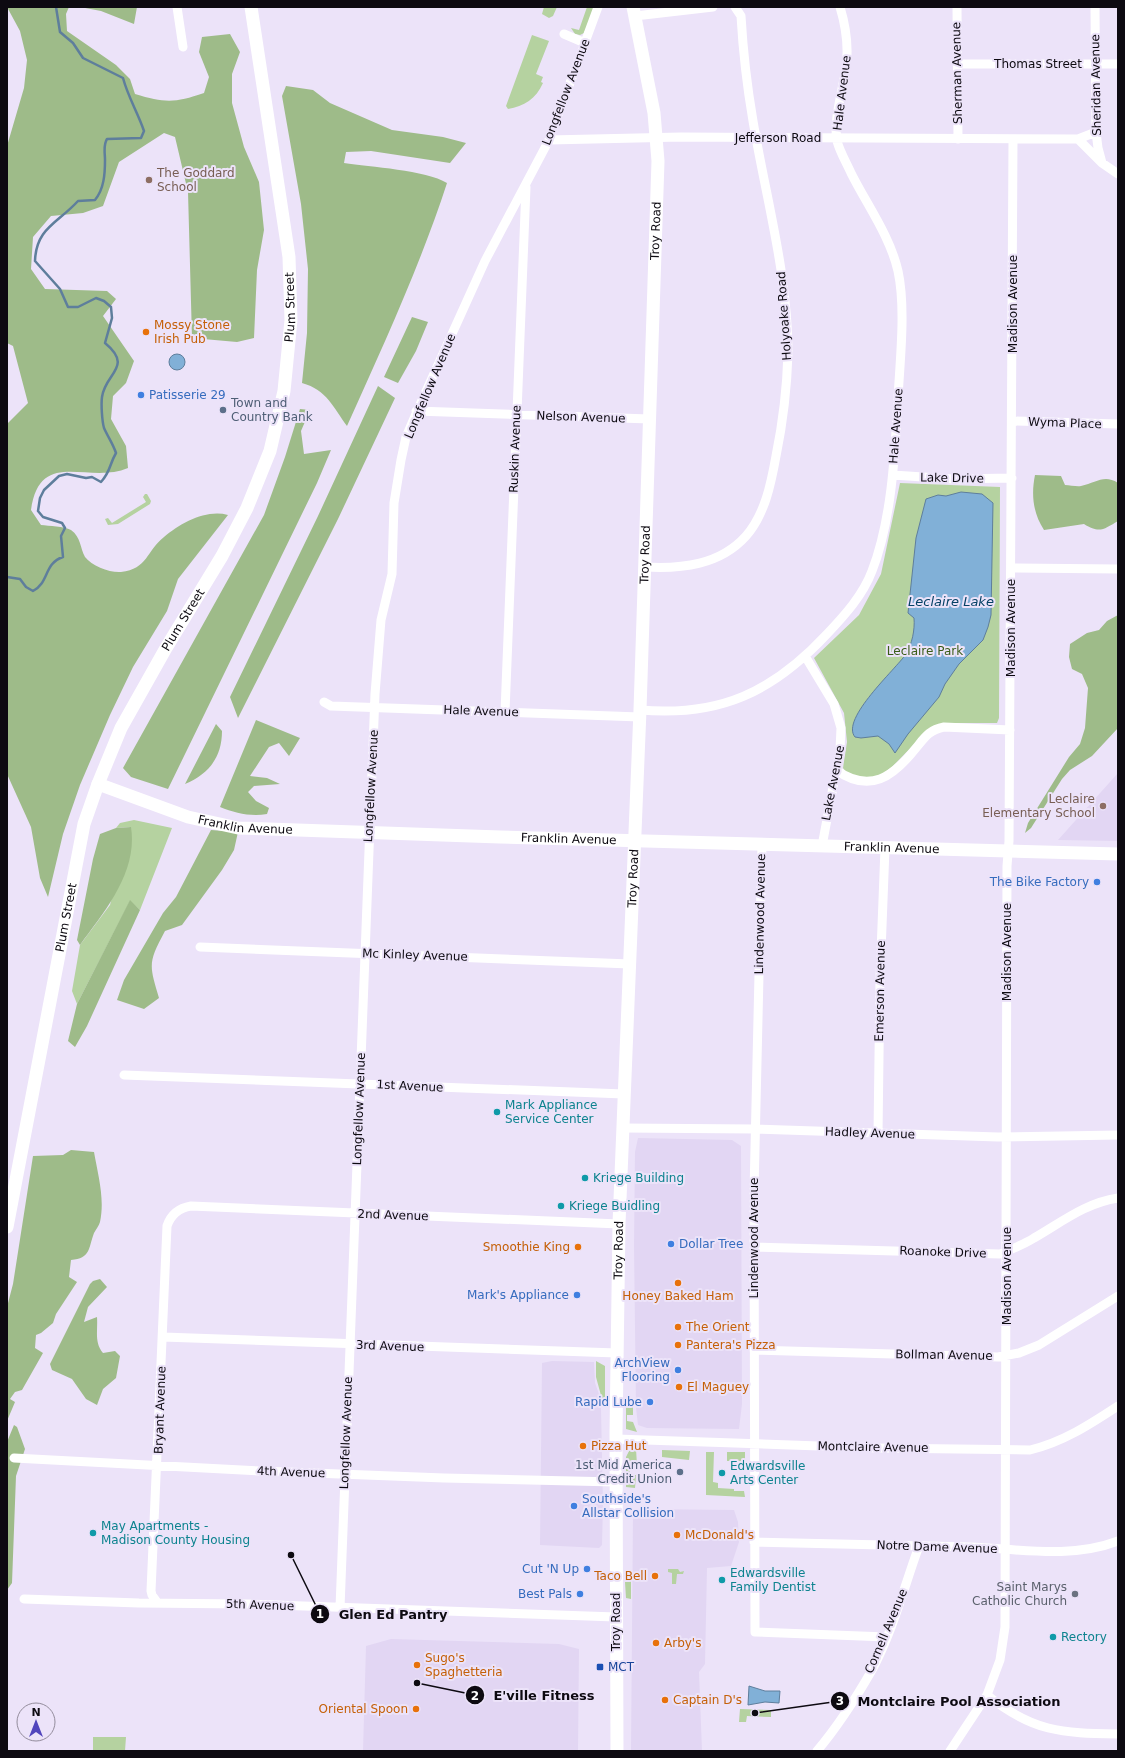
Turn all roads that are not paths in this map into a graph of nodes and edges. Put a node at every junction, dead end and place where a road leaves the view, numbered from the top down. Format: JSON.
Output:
{"nodes":[{"id":1,"x":177,"y":7,"type":"edge"},
{"id":2,"x":251,"y":7,"type":"edge"},
{"id":3,"x":598,"y":7,"type":"edge"},
{"id":4,"x":713,"y":7,"type":"edge"},
{"id":5,"x":736,"y":7,"type":"edge"},
{"id":6,"x":840,"y":7,"type":"edge"},
{"id":7,"x":957,"y":7,"type":"edge"},
{"id":8,"x":1095,"y":7,"type":"edge"},
{"id":9,"x":634,"y":12,"type":"edge"},
{"id":10,"x":564,"y":34,"type":"dead end"},
{"id":11,"x":585,"y":43,"type":"junction"},
{"id":12,"x":183,"y":47,"type":"dead end"},
{"id":13,"x":957,"y":64,"type":"junction"},
{"id":14,"x":1095,"y":64,"type":"junction"},
{"id":15,"x":1118,"y":64,"type":"edge"},
{"id":16,"x":1096,"y":132,"type":"junction"},
{"id":17,"x":657,"y":137,"type":"junction"},
{"id":18,"x":756,"y":138,"type":"junction"},
{"id":19,"x":837,"y":138,"type":"junction"},
{"id":20,"x":958,"y":139,"type":"junction"},
{"id":21,"x":1014,"y":139,"type":"junction"},
{"id":22,"x":1078,"y":139,"type":"junction"},
{"id":23,"x":549,"y":140,"type":"junction"},
{"id":24,"x":1102,"y":163,"type":"junction"},
{"id":25,"x":1118,"y":174,"type":"edge"},
{"id":26,"x":526,"y":186,"type":"junction"},
{"id":27,"x":416,"y":411,"type":"junction"},
{"id":28,"x":517,"y":414,"type":"junction"},
{"id":29,"x":650,"y":419,"type":"junction"},
{"id":30,"x":1012,"y":421,"type":"junction"},
{"id":31,"x":1118,"y":424,"type":"edge"},
{"id":32,"x":893,"y":475,"type":"junction"},
{"id":33,"x":1012,"y":478,"type":"junction"},
{"id":34,"x":645,"y":567,"type":"junction"},
{"id":35,"x":1011,"y":568,"type":"junction"},
{"id":36,"x":1118,"y":569,"type":"edge"},
{"id":37,"x":805,"y":656,"type":"junction"},
{"id":38,"x":324,"y":702,"type":"dead end"},
{"id":39,"x":374,"y":708,"type":"junction"},
{"id":40,"x":505,"y":712,"type":"junction"},
{"id":41,"x":640,"y":714,"type":"junction"},
{"id":42,"x":1010,"y":730,"type":"junction"},
{"id":43,"x":836,"y":770,"type":"junction"},
{"id":44,"x":98,"y":784,"type":"junction"},
{"id":45,"x":369,"y":833,"type":"junction"},
{"id":46,"x":634,"y":840,"type":"junction"},
{"id":47,"x":762,"y":844,"type":"junction"},
{"id":48,"x":822,"y":846,"type":"junction"},
{"id":49,"x":885,"y":848,"type":"junction"},
{"id":50,"x":1009,"y":851,"type":"junction"},
{"id":51,"x":1118,"y":854,"type":"edge"},
{"id":52,"x":200,"y":947,"type":"dead end"},
{"id":53,"x":365,"y":954,"type":"junction"},
{"id":54,"x":630,"y":964,"type":"junction"},
{"id":55,"x":124,"y":1075,"type":"dead end"},
{"id":56,"x":360,"y":1083,"type":"junction"},
{"id":57,"x":624,"y":1094,"type":"junction"},
{"id":58,"x":622,"y":1128,"type":"junction"},
{"id":59,"x":755,"y":1129,"type":"junction"},
{"id":60,"x":878,"y":1134,"type":"junction"},
{"id":61,"x":1118,"y":1135,"type":"edge"},
{"id":62,"x":1008,"y":1136,"type":"junction"},
{"id":63,"x":1118,"y":1198,"type":"edge"},
{"id":64,"x":354,"y":1213,"type":"junction"},
{"id":65,"x":171,"y":1217,"type":"joint"},
{"id":66,"x":619,"y":1224,"type":"junction"},
{"id":67,"x":7,"y":1227,"type":"edge"},
{"id":68,"x":754,"y":1247,"type":"junction"},
{"id":69,"x":1007,"y":1251,"type":"junction"},
{"id":70,"x":1118,"y":1296,"type":"edge"},
{"id":71,"x":163,"y":1337,"type":"junction"},
{"id":72,"x":349,"y":1344,"type":"junction"},
{"id":73,"x":754,"y":1350,"type":"junction"},
{"id":74,"x":617,"y":1353,"type":"junction"},
{"id":75,"x":1007,"y":1355,"type":"junction"},
{"id":76,"x":1118,"y":1406,"type":"edge"},
{"id":77,"x":616,"y":1439,"type":"junction"},
{"id":78,"x":754,"y":1443,"type":"junction"},
{"id":79,"x":1006,"y":1450,"type":"junction"},
{"id":80,"x":14,"y":1458,"type":"dead end"},
{"id":81,"x":158,"y":1466,"type":"junction"},
{"id":82,"x":345,"y":1474,"type":"junction"},
{"id":83,"x":616,"y":1482,"type":"junction"},
{"id":84,"x":1118,"y":1541,"type":"edge"},
{"id":85,"x":754,"y":1542,"type":"junction"},
{"id":86,"x":919,"y":1546,"type":"junction"},
{"id":87,"x":1006,"y":1549,"type":"junction"},
{"id":88,"x":24,"y":1599,"type":"dead end"},
{"id":89,"x":157,"y":1602,"type":"junction"},
{"id":90,"x":340,"y":1608,"type":"junction"},
{"id":91,"x":616,"y":1617,"type":"junction"},
{"id":92,"x":886,"y":1637,"type":"junction"},
{"id":93,"x":987,"y":1695,"type":"junction"},
{"id":94,"x":1118,"y":1734,"type":"edge"},
{"id":95,"x":617,"y":1751,"type":"edge"},
{"id":96,"x":816,"y":1751,"type":"edge"},
{"id":97,"x":950,"y":1751,"type":"edge"}],
"edges":[{"from":1,"to":12,"type":"street"},
{"from":2,"to":44,"type":"main road","name":"Plum Street"},
{"from":3,"to":11,"type":"street","name":"Longfellow Avenue"},
{"from":4,"to":9,"type":"street"},
{"from":5,"to":18,"type":"street","name":"Holyoake Road"},
{"from":6,"to":19,"type":"street","name":"Hale Avenue"},
{"from":7,"to":13,"type":"street","name":"Sherman Avenue"},
{"from":8,"to":14,"type":"street","name":"Sheridan Avenue"},
{"from":9,"to":17,"type":"main road","name":"Troy Road"},
{"from":10,"to":11,"type":"street"},
{"from":11,"to":23,"type":"street","name":"Longfellow Avenue"},
{"from":13,"to":14,"type":"street","name":"Thomas Street"},
{"from":13,"to":20,"type":"street","name":"Sherman Avenue"},
{"from":14,"to":15,"type":"street","name":"Thomas Street"},
{"from":14,"to":16,"type":"street","name":"Sheridan Avenue"},
{"from":16,"to":22,"type":"street","name":"Jefferson Road"},
{"from":16,"to":24,"type":"street","name":"Sheridan Avenue"},
{"from":17,"to":18,"type":"street","name":"Jefferson Road"},
{"from":17,"to":23,"type":"street","name":"Jefferson Road"},
{"from":17,"to":29,"type":"main road","name":"Troy Road"},
{"from":18,"to":19,"type":"street","name":"Jefferson Road"},
{"from":18,"to":34,"type":"street","name":"Holyoake Road"},
{"from":19,"to":20,"type":"street","name":"Jefferson Road"},
{"from":19,"to":32,"type":"street","name":"Hale Avenue"},
{"from":20,"to":21,"type":"street","name":"Jefferson Road"},
{"from":21,"to":22,"type":"street","name":"Jefferson Road"},
{"from":21,"to":30,"type":"street","name":"Madison Avenue"},
{"from":22,"to":24,"type":"street"},
{"from":23,"to":26,"type":"street","name":"Longfellow Avenue"},
{"from":24,"to":25,"type":"street"},
{"from":26,"to":27,"type":"street","name":"Longfellow Avenue"},
{"from":26,"to":28,"type":"street","name":"Ruskin Avenue"},
{"from":27,"to":28,"type":"street","name":"Nelson Avenue"},
{"from":27,"to":39,"type":"street","name":"Longfellow Avenue"},
{"from":28,"to":29,"type":"street","name":"Nelson Avenue"},
{"from":28,"to":40,"type":"street","name":"Ruskin Avenue"},
{"from":29,"to":34,"type":"main road","name":"Troy Road"},
{"from":30,"to":31,"type":"street","name":"Wyma Place"},
{"from":30,"to":33,"type":"street","name":"Madison Avenue"},
{"from":32,"to":33,"type":"street","name":"Lake Drive"},
{"from":32,"to":37,"type":"street","name":"Hale Avenue"},
{"from":33,"to":35,"type":"street","name":"Madison Avenue"},
{"from":34,"to":41,"type":"main road","name":"Troy Road"},
{"from":35,"to":36,"type":"street"},
{"from":35,"to":42,"type":"street","name":"Madison Avenue"},
{"from":37,"to":41,"type":"street","name":"Hale Avenue"},
{"from":37,"to":43,"type":"street","name":"Lake Avenue"},
{"from":38,"to":39,"type":"street","name":"Hale Avenue"},
{"from":39,"to":40,"type":"street","name":"Hale Avenue"},
{"from":39,"to":45,"type":"street","name":"Longfellow Avenue"},
{"from":40,"to":41,"type":"street","name":"Hale Avenue"},
{"from":41,"to":46,"type":"main road","name":"Troy Road"},
{"from":42,"to":43,"type":"street"},
{"from":42,"to":50,"type":"street","name":"Madison Avenue"},
{"from":43,"to":48,"type":"street","name":"Lake Avenue"},
{"from":44,"to":45,"type":"main road","name":"Franklin Avenue"},
{"from":44,"to":67,"type":"main road","name":"Plum Street"},
{"from":45,"to":46,"type":"main road","name":"Franklin Avenue"},
{"from":45,"to":53,"type":"street","name":"Longfellow Avenue"},
{"from":46,"to":47,"type":"main road","name":"Franklin Avenue"},
{"from":46,"to":54,"type":"main road","name":"Troy Road"},
{"from":47,"to":48,"type":"main road","name":"Franklin Avenue"},
{"from":47,"to":59,"type":"street","name":"Lindenwood Avenue"},
{"from":48,"to":49,"type":"main road","name":"Franklin Avenue"},
{"from":49,"to":50,"type":"main road","name":"Franklin Avenue"},
{"from":49,"to":60,"type":"street","name":"Emerson Avenue"},
{"from":50,"to":51,"type":"main road","name":"Franklin Avenue"},
{"from":50,"to":62,"type":"street","name":"Madison Avenue"},
{"from":52,"to":53,"type":"street","name":"Mc Kinley Avenue"},
{"from":53,"to":54,"type":"street","name":"Mc Kinley Avenue"},
{"from":53,"to":56,"type":"street","name":"Longfellow Avenue"},
{"from":54,"to":57,"type":"main road","name":"Troy Road"},
{"from":55,"to":56,"type":"street","name":"1st Avenue"},
{"from":56,"to":57,"type":"street","name":"1st Avenue"},
{"from":56,"to":64,"type":"street","name":"Longfellow Avenue"},
{"from":57,"to":58,"type":"main road","name":"Troy Road"},
{"from":58,"to":59,"type":"street","name":"Hadley Avenue"},
{"from":58,"to":66,"type":"main road","name":"Troy Road"},
{"from":59,"to":60,"type":"street","name":"Hadley Avenue"},
{"from":59,"to":68,"type":"street","name":"Lindenwood Avenue"},
{"from":60,"to":62,"type":"street","name":"Hadley Avenue"},
{"from":61,"to":62,"type":"street","name":"Hadley Avenue"},
{"from":62,"to":69,"type":"street","name":"Madison Avenue"},
{"from":63,"to":69,"type":"street","name":"Roanoke Drive"},
{"from":64,"to":65,"type":"street","name":"2nd Avenue"},
{"from":64,"to":66,"type":"street","name":"2nd Avenue"},
{"from":64,"to":72,"type":"street","name":"Longfellow Avenue"},
{"from":65,"to":71,"type":"street","name":"Bryant Avenue"},
{"from":66,"to":74,"type":"main road","name":"Troy Road"},
{"from":68,"to":69,"type":"street","name":"Roanoke Drive"},
{"from":68,"to":73,"type":"street","name":"Lindenwood Avenue"},
{"from":69,"to":75,"type":"street","name":"Madison Avenue"},
{"from":70,"to":75,"type":"street","name":"Bollman Avenue"},
{"from":71,"to":72,"type":"street","name":"3rd Avenue"},
{"from":71,"to":81,"type":"street","name":"Bryant Avenue"},
{"from":72,"to":74,"type":"street","name":"3rd Avenue"},
{"from":72,"to":82,"type":"street","name":"Longfellow Avenue"},
{"from":73,"to":75,"type":"street","name":"Bollman Avenue"},
{"from":73,"to":78,"type":"street","name":"Lindenwood Avenue"},
{"from":74,"to":77,"type":"main road","name":"Troy Road"},
{"from":75,"to":79,"type":"street","name":"Madison Avenue"},
{"from":76,"to":79,"type":"street","name":"Montclaire Avenue"},
{"from":77,"to":78,"type":"street","name":"Montclaire Avenue"},
{"from":77,"to":83,"type":"main road","name":"Troy Road"},
{"from":78,"to":79,"type":"street","name":"Montclaire Avenue"},
{"from":78,"to":85,"type":"street","name":"Lindenwood Avenue"},
{"from":79,"to":87,"type":"street","name":"Madison Avenue"},
{"from":80,"to":81,"type":"street","name":"4th Avenue"},
{"from":81,"to":82,"type":"street","name":"4th Avenue"},
{"from":81,"to":89,"type":"street","name":"Bryant Avenue"},
{"from":82,"to":83,"type":"street","name":"4th Avenue"},
{"from":82,"to":90,"type":"street","name":"Longfellow Avenue"},
{"from":83,"to":91,"type":"main road","name":"Troy Road"},
{"from":84,"to":87,"type":"street","name":"Notre Dame Avenue"},
{"from":85,"to":86,"type":"street","name":"Notre Dame Avenue"},
{"from":85,"to":92,"type":"street","name":"Lindenwood Avenue"},
{"from":86,"to":87,"type":"street","name":"Notre Dame Avenue"},
{"from":86,"to":92,"type":"street","name":"Cornell Avenue"},
{"from":87,"to":93,"type":"street","name":"Madison Avenue"},
{"from":88,"to":89,"type":"street","name":"5th Avenue"},
{"from":89,"to":90,"type":"street","name":"5th Avenue"},
{"from":90,"to":91,"type":"street","name":"5th Avenue"},
{"from":91,"to":95,"type":"main road","name":"Troy Road"},
{"from":92,"to":96,"type":"street","name":"Cornell Avenue"},
{"from":93,"to":94,"type":"street"},
{"from":93,"to":97,"type":"street","name":"Madison Avenue"}]}
